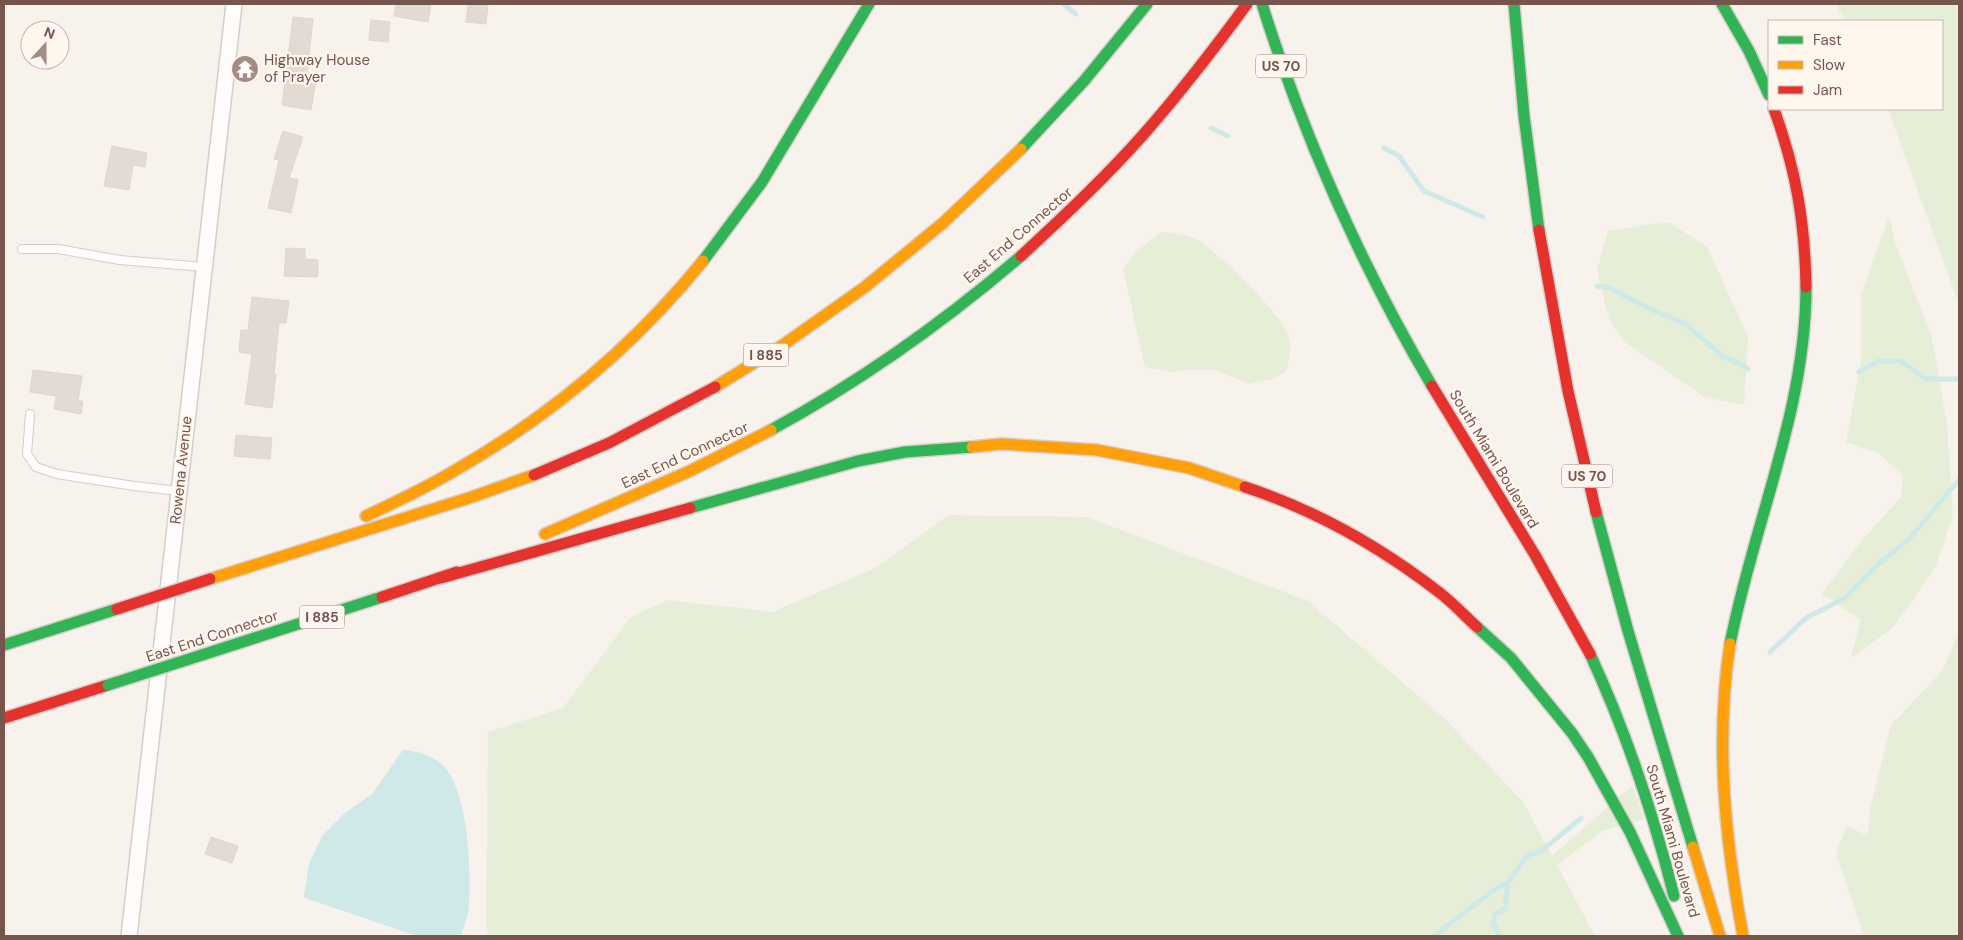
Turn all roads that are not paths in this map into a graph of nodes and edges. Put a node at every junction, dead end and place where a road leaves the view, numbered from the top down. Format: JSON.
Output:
{"nodes":[{"id":1,"x":234,"y":4,"type":"edge"},
{"id":2,"x":869,"y":4,"type":"edge"},
{"id":3,"x":1147,"y":4,"type":"edge"},
{"id":4,"x":1247,"y":4,"type":"edge"},
{"id":5,"x":1262,"y":4,"type":"edge"},
{"id":6,"x":1514,"y":4,"type":"edge"},
{"id":7,"x":1722,"y":4,"type":"edge"},
{"id":8,"x":1768,"y":94,"type":"edge"},
{"id":9,"x":1774,"y":110,"type":"edge"},
{"id":10,"x":22,"y":249,"type":"dead end"},
{"id":11,"x":204,"y":267,"type":"junction"},
{"id":12,"x":30,"y":414,"type":"dead end"},
{"id":13,"x":179,"y":491,"type":"junction"},
{"id":14,"x":287,"y":555,"type":"junction"},
{"id":15,"x":442,"y":578,"type":"junction"},
{"id":16,"x":4,"y":645,"type":"edge"},
{"id":17,"x":4,"y":718,"type":"edge"},
{"id":18,"x":129,"y":936,"type":"edge"},
{"id":19,"x":1678,"y":936,"type":"edge"},
{"id":20,"x":1684,"y":936,"type":"edge"},
{"id":21,"x":1720,"y":936,"type":"edge"},
{"id":22,"x":1743,"y":936,"type":"edge"}],
"edges":[{"from":1,"to":11,"type":"street","name":"Rowena Avenue"},
{"from":2,"to":14,"type":"highway"},
{"from":3,"to":14,"type":"highway","number":"I 885"},
{"from":4,"to":15,"type":"highway","name":"East End Connector","number":"I 885"},
{"from":5,"to":20,"type":"highway","name":"South Miami Boulevard","number":"US 70"},
{"from":6,"to":21,"type":"highway","name":"South Miami Boulevard","number":"US 70"},
{"from":7,"to":8,"type":"highway"},
{"from":9,"to":22,"type":"highway"},
{"from":10,"to":11,"type":"lane"},
{"from":11,"to":13,"type":"street","name":"Rowena Avenue"},
{"from":12,"to":13,"type":"lane"},
{"from":13,"to":18,"type":"street","name":"Rowena Avenue"},
{"from":14,"to":16,"type":"highway","number":"I 885","bridge":true},
{"from":15,"to":17,"type":"highway","name":"East End Connector","number":"I 885","bridge":true},
{"from":15,"to":19,"type":"highway"}]}
